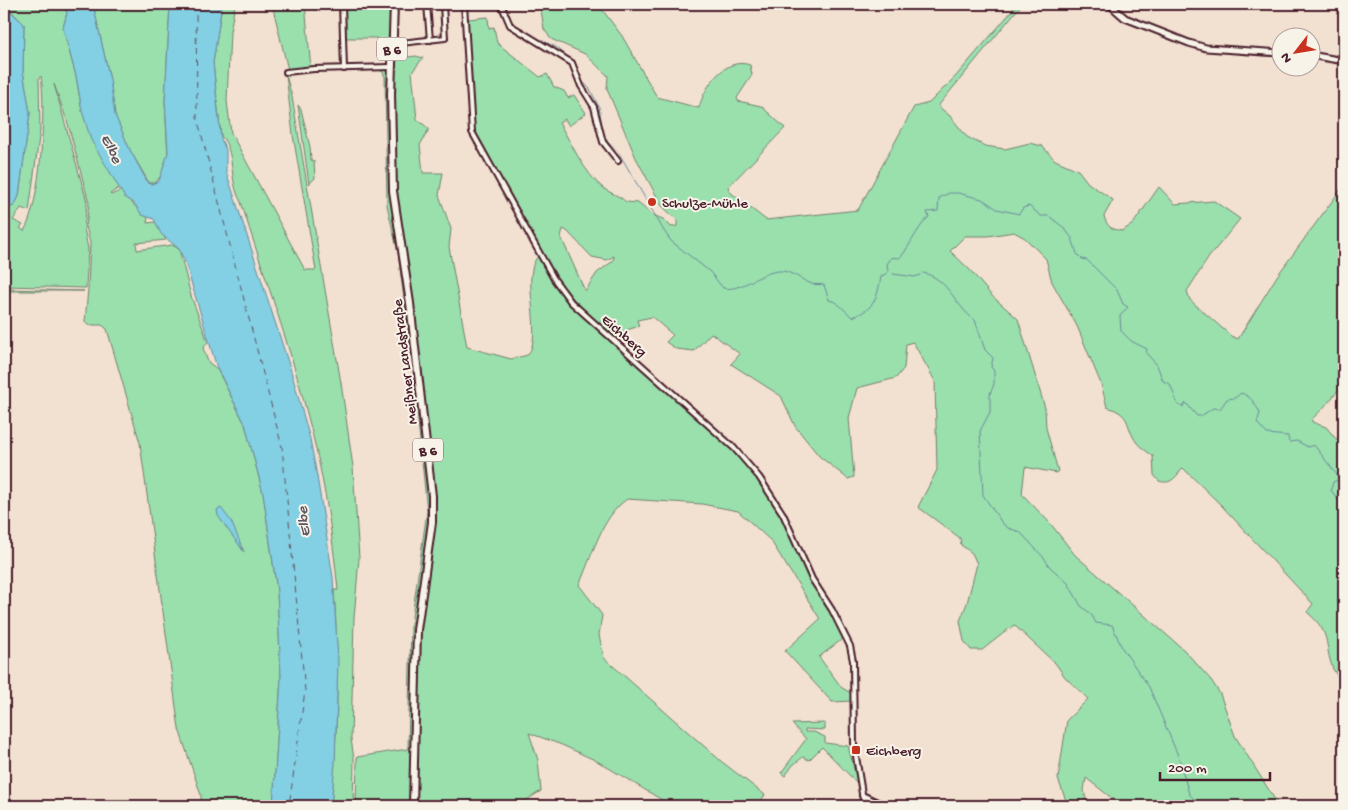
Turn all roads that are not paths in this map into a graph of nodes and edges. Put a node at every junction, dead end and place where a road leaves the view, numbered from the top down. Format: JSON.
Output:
{"nodes":[{"id":1,"x":342,"y":4,"type":"edge"},
{"id":2,"x":394,"y":4,"type":"edge"},
{"id":3,"x":427,"y":4,"type":"edge"},
{"id":4,"x":443,"y":4,"type":"edge"},
{"id":5,"x":464,"y":4,"type":"edge"},
{"id":6,"x":500,"y":4,"type":"edge"},
{"id":7,"x":1109,"y":4,"type":"edge"},
{"id":8,"x":430,"y":40,"type":"junction"},
{"id":9,"x":392,"y":44,"type":"junction"},
{"id":10,"x":1270,"y":52,"type":"edge"},
{"id":11,"x":1320,"y":57,"type":"edge"},
{"id":12,"x":1344,"y":61,"type":"edge"},
{"id":13,"x":391,"y":67,"type":"junction"},
{"id":14,"x":344,"y":69,"type":"junction"},
{"id":15,"x":286,"y":72,"type":"dead end"},
{"id":16,"x":618,"y":161,"type":"dead end"},
{"id":17,"x":862,"y":795,"type":"junction"},
{"id":18,"x":863,"y":805,"type":"edge"},
{"id":19,"x":413,"y":806,"type":"edge"},
{"id":20,"x":850,"y":806,"type":"edge"},
{"id":21,"x":886,"y":806,"type":"edge"}],
"edges":[{"from":1,"to":14,"type":"street"},
{"from":2,"to":9,"type":"main road","number":"B 6"},
{"from":3,"to":8,"type":"street"},
{"from":4,"to":8,"type":"street"},
{"from":5,"to":17,"type":"street","name":"Eichberg"},
{"from":6,"to":16,"type":"street"},
{"from":7,"to":10,"type":"street"},
{"from":8,"to":9,"type":"street"},
{"from":9,"to":13,"type":"main road","number":"B 6"},
{"from":11,"to":12,"type":"street"},
{"from":13,"to":14,"type":"street"},
{"from":13,"to":19,"type":"main road","name":"Meißner Landstraße","number":"B 6"},
{"from":14,"to":15,"type":"street"},
{"from":17,"to":18,"type":"street","name":"Eichberg"},
{"from":17,"to":21,"type":"street"},
{"from":18,"to":20,"type":"street"}]}
